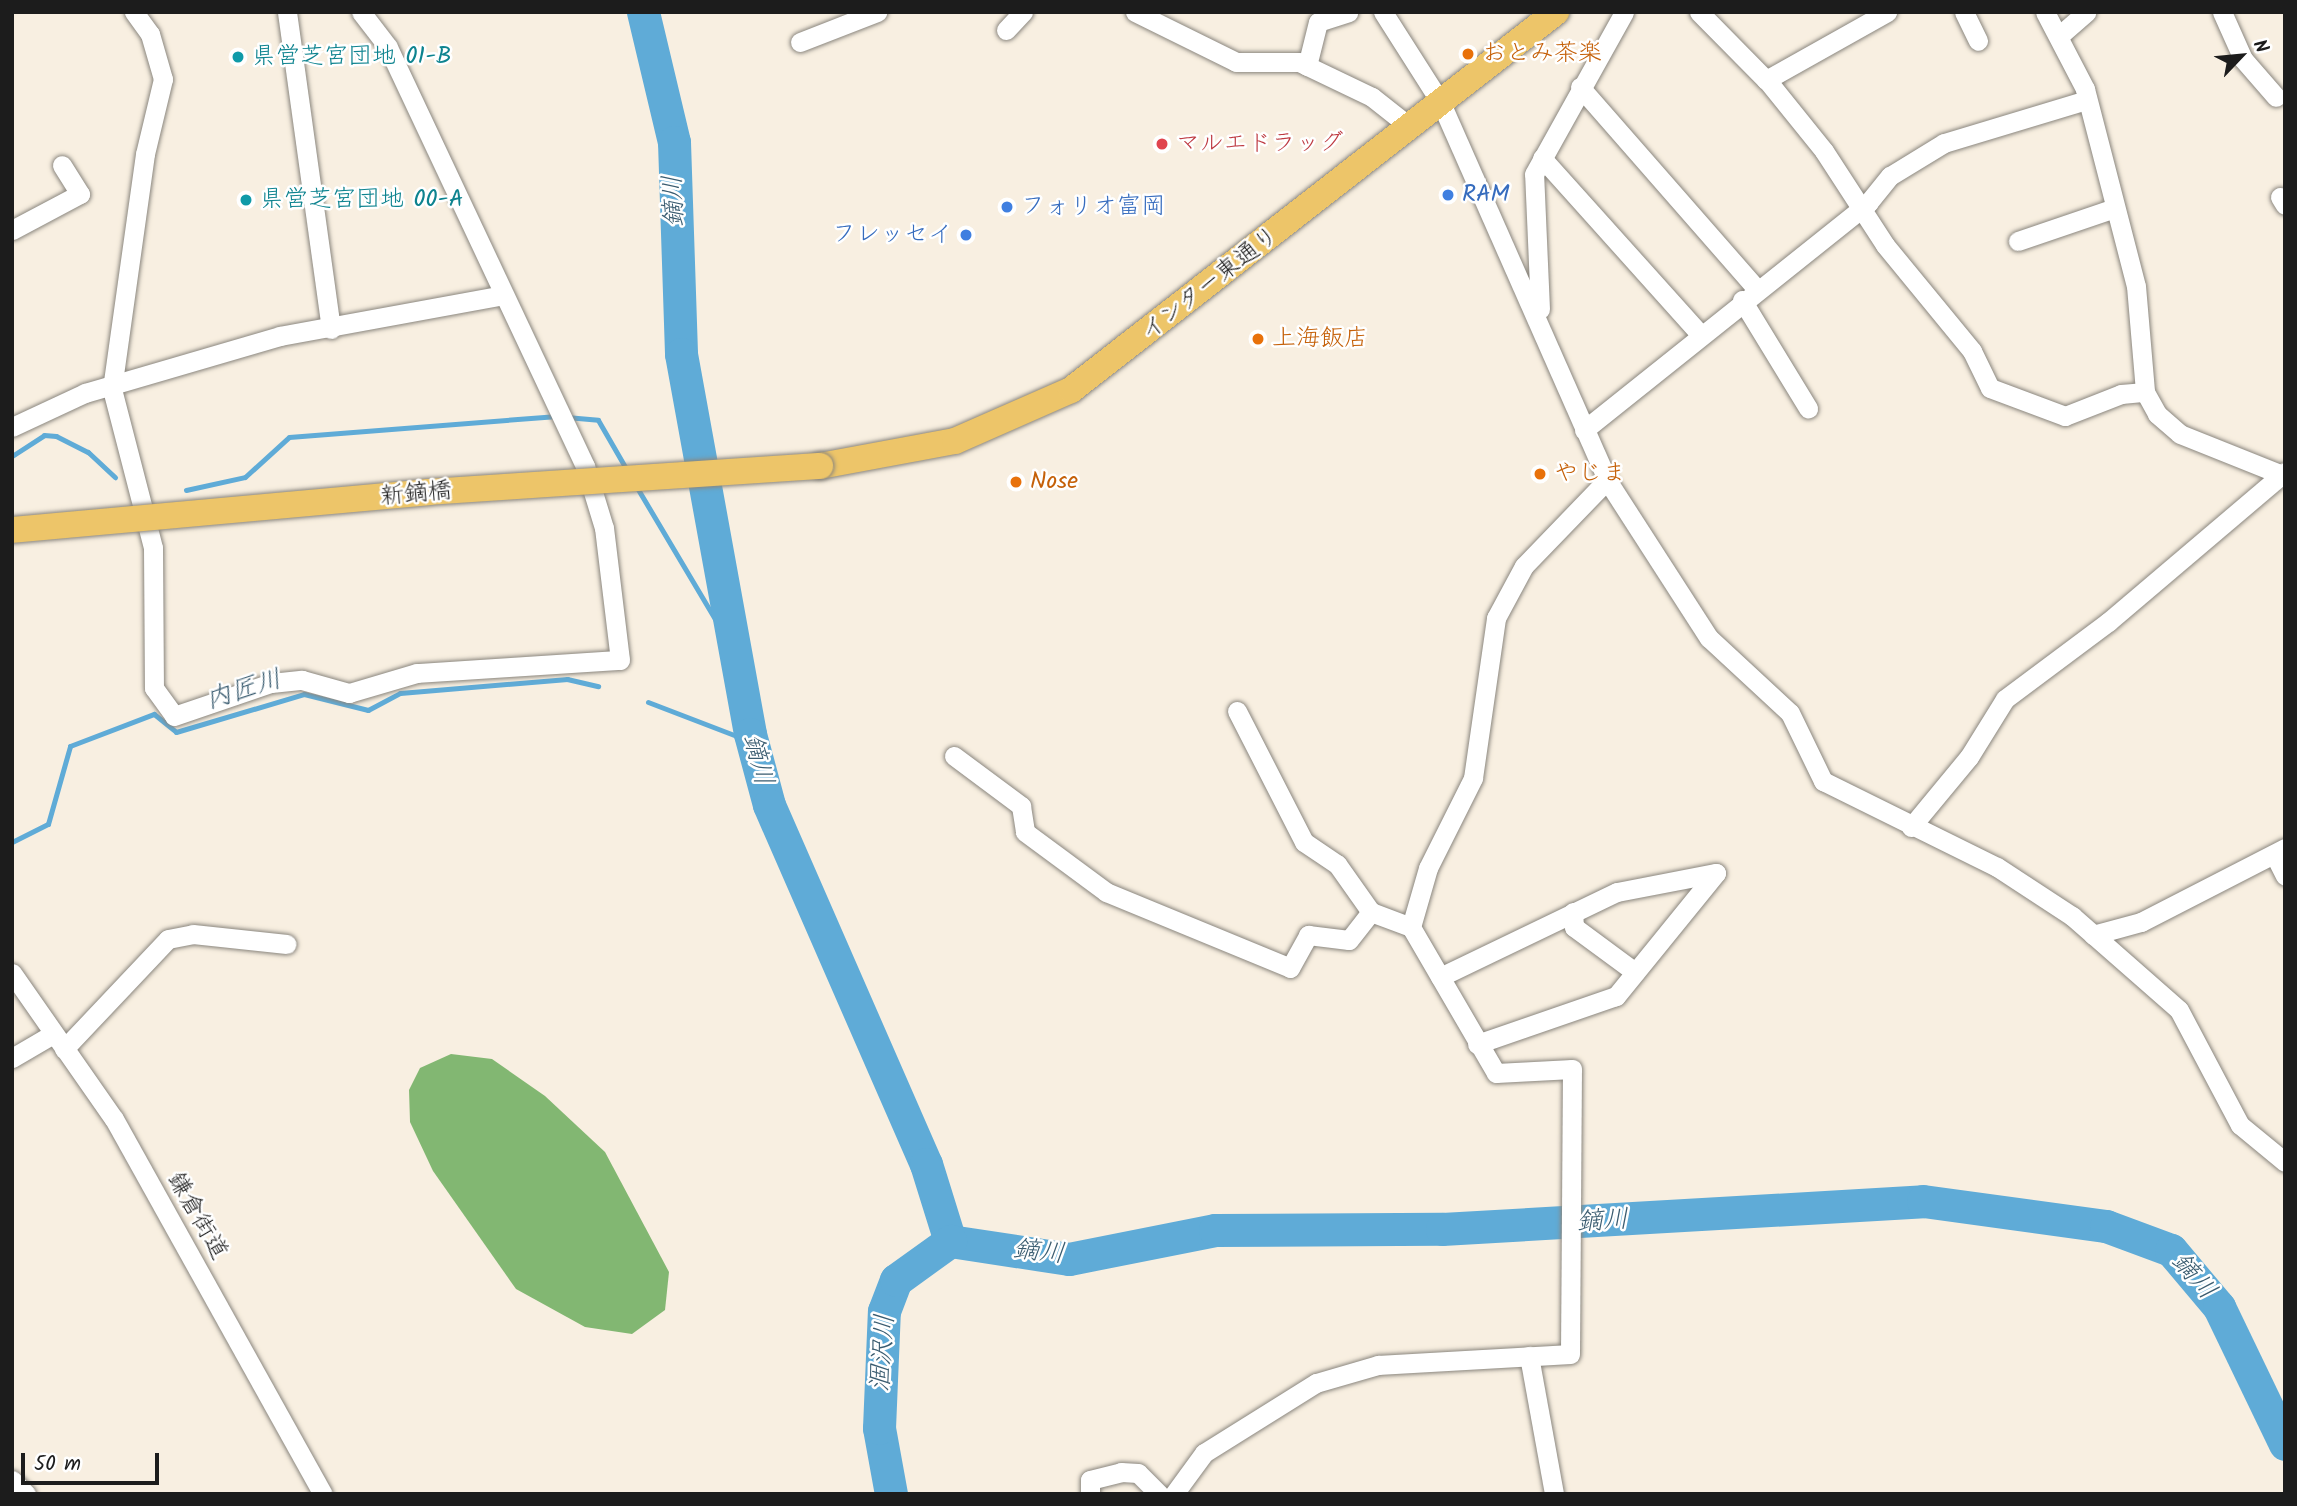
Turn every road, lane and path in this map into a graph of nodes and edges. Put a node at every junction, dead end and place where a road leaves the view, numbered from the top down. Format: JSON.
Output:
{"nodes":[{"id":1,"x":287,"y":12,"type":"edge"},
{"id":2,"x":361,"y":12,"type":"edge"},
{"id":3,"x":877,"y":12,"type":"edge"},
{"id":4,"x":1023,"y":12,"type":"edge"},
{"id":5,"x":1135,"y":12,"type":"edge"},
{"id":6,"x":1348,"y":12,"type":"edge"},
{"id":7,"x":1383,"y":12,"type":"edge"},
{"id":8,"x":1556,"y":12,"type":"edge"},
{"id":9,"x":1624,"y":12,"type":"edge"},
{"id":10,"x":1699,"y":12,"type":"edge"},
{"id":11,"x":1887,"y":12,"type":"edge"},
{"id":12,"x":1964,"y":12,"type":"edge"},
{"id":13,"x":2045,"y":12,"type":"edge"},
{"id":14,"x":2087,"y":12,"type":"edge"},
{"id":15,"x":2222,"y":12,"type":"edge"},
{"id":16,"x":145,"y":16,"type":"edge"},
{"id":17,"x":1006,"y":30,"type":"dead end"},
{"id":18,"x":2060,"y":34,"type":"junction"},
{"id":19,"x":1978,"y":41,"type":"dead end"},
{"id":20,"x":800,"y":42,"type":"dead end"},
{"id":21,"x":1307,"y":66,"type":"junction"},
{"id":22,"x":1766,"y":79,"type":"junction"},
{"id":23,"x":1580,"y":87,"type":"junction"},
{"id":24,"x":2276,"y":97,"type":"dead end"},
{"id":25,"x":2086,"y":100,"type":"junction"},
{"id":26,"x":1441,"y":103,"type":"junction"},
{"id":27,"x":1410,"y":127,"type":"junction"},
{"id":28,"x":1542,"y":158,"type":"junction"},
{"id":29,"x":62,"y":166,"type":"dead end"},
{"id":30,"x":2115,"y":208,"type":"junction"},
{"id":31,"x":1860,"y":209,"type":"junction"},
{"id":32,"x":12,"y":230,"type":"edge"},
{"id":33,"x":2018,"y":241,"type":"dead end"},
{"id":34,"x":1749,"y":294,"type":"junction"},
{"id":35,"x":503,"y":295,"type":"junction"},
{"id":36,"x":1540,"y":325,"type":"junction"},
{"id":37,"x":331,"y":329,"type":"junction"},
{"id":38,"x":1700,"y":334,"type":"junction"},
{"id":39,"x":113,"y":390,"type":"junction"},
{"id":40,"x":2145,"y":392,"type":"junction"},
{"id":41,"x":1808,"y":408,"type":"dead end"},
{"id":42,"x":12,"y":427,"type":"edge"},
{"id":43,"x":1584,"y":430,"type":"junction"},
{"id":44,"x":820,"y":466,"type":"joint"},
{"id":45,"x":2284,"y":474,"type":"edge"},
{"id":46,"x":1608,"y":480,"type":"junction"},
{"id":47,"x":12,"y":530,"type":"edge"},
{"id":48,"x":1237,"y":711,"type":"dead end"},
{"id":49,"x":954,"y":756,"type":"dead end"},
{"id":50,"x":1911,"y":827,"type":"junction"},
{"id":51,"x":2280,"y":852,"type":"edge"},
{"id":52,"x":2285,"y":877,"type":"edge"},
{"id":53,"x":2285,"y":883,"type":"edge"},
{"id":54,"x":1371,"y":912,"type":"junction"},
{"id":55,"x":1573,"y":912,"type":"junction"},
{"id":56,"x":1411,"y":927,"type":"junction"},
{"id":57,"x":2093,"y":934,"type":"junction"},
{"id":58,"x":286,"y":944,"type":"dead end"},
{"id":59,"x":1636,"y":972,"type":"junction"},
{"id":60,"x":12,"y":973,"type":"edge"},
{"id":61,"x":1440,"y":977,"type":"junction"},
{"id":62,"x":58,"y":1041,"type":"junction"},
{"id":63,"x":1477,"y":1044,"type":"junction"},
{"id":64,"x":12,"y":1058,"type":"edge"},
{"id":65,"x":2285,"y":1162,"type":"edge"},
{"id":66,"x":1530,"y":1356,"type":"junction"},
{"id":67,"x":12,"y":1480,"type":"edge"},
{"id":68,"x":26,"y":1494,"type":"edge"},
{"id":69,"x":323,"y":1494,"type":"edge"},
{"id":70,"x":1090,"y":1494,"type":"edge"},
{"id":71,"x":1159,"y":1494,"type":"edge"},
{"id":72,"x":1174,"y":1494,"type":"edge"},
{"id":73,"x":1554,"y":1494,"type":"edge"}],
"edges":[{"from":1,"to":37,"type":"street"},
{"from":2,"to":35,"type":"street"},
{"from":3,"to":20,"type":"street"},
{"from":4,"to":17,"type":"street"},
{"from":5,"to":21,"type":"street"},
{"from":6,"to":21,"type":"street"},
{"from":7,"to":26,"type":"street"},
{"from":8,"to":26,"type":"main road","name":"インター東通り"},
{"from":9,"to":23,"type":"street"},
{"from":10,"to":22,"type":"street"},
{"from":11,"to":22,"type":"street"},
{"from":12,"to":19,"type":"street"},
{"from":13,"to":18,"type":"street"},
{"from":14,"to":18,"type":"street"},
{"from":15,"to":24,"type":"street"},
{"from":16,"to":39,"type":"street"},
{"from":18,"to":25,"type":"street"},
{"from":21,"to":27,"type":"street"},
{"from":22,"to":31,"type":"street"},
{"from":23,"to":28,"type":"street"},
{"from":23,"to":34,"type":"street"},
{"from":25,"to":30,"type":"street"},
{"from":25,"to":31,"type":"street"},
{"from":26,"to":27,"type":"main road","name":"インター東通り"},
{"from":26,"to":36,"type":"street"},
{"from":27,"to":44,"type":"main road","name":"インター東通り"},
{"from":28,"to":36,"type":"street"},
{"from":28,"to":38,"type":"street"},
{"from":29,"to":32,"type":"street"},
{"from":30,"to":33,"type":"street"},
{"from":30,"to":40,"type":"street"},
{"from":31,"to":34,"type":"street"},
{"from":31,"to":40,"type":"street"},
{"from":34,"to":38,"type":"street"},
{"from":34,"to":41,"type":"street"},
{"from":35,"to":37,"type":"street"},
{"from":35,"to":39,"type":"street"},
{"from":36,"to":43,"type":"street"},
{"from":37,"to":39,"type":"street"},
{"from":38,"to":43,"type":"street"},
{"from":39,"to":42,"type":"street"},
{"from":40,"to":45,"type":"street"},
{"from":43,"to":46,"type":"street"},
{"from":44,"to":47,"type":"main road","name":"新鏑橋","bridge":true},
{"from":45,"to":50,"type":"street"},
{"from":46,"to":50,"type":"street"},
{"from":46,"to":56,"type":"street"},
{"from":48,"to":54,"type":"street"},
{"from":49,"to":54,"type":"street"},
{"from":50,"to":57,"type":"street"},
{"from":51,"to":52,"type":"street"},
{"from":51,"to":57,"type":"street"},
{"from":52,"to":53,"type":"street"},
{"from":54,"to":56,"type":"street"},
{"from":55,"to":59,"type":"street"},
{"from":55,"to":59,"type":"street"},
{"from":55,"to":61,"type":"street"},
{"from":56,"to":61,"type":"street"},
{"from":57,"to":65,"type":"street"},
{"from":58,"to":62,"type":"street"},
{"from":59,"to":63,"type":"street"},
{"from":60,"to":62,"type":"street","name":"鎌倉街道"},
{"from":61,"to":63,"type":"street"},
{"from":62,"to":64,"type":"street"},
{"from":62,"to":69,"type":"street","name":"鎌倉街道"},
{"from":63,"to":66,"type":"street"},
{"from":66,"to":72,"type":"street"},
{"from":66,"to":73,"type":"street"},
{"from":67,"to":68,"type":"street"},
{"from":70,"to":71,"type":"street"}]}
